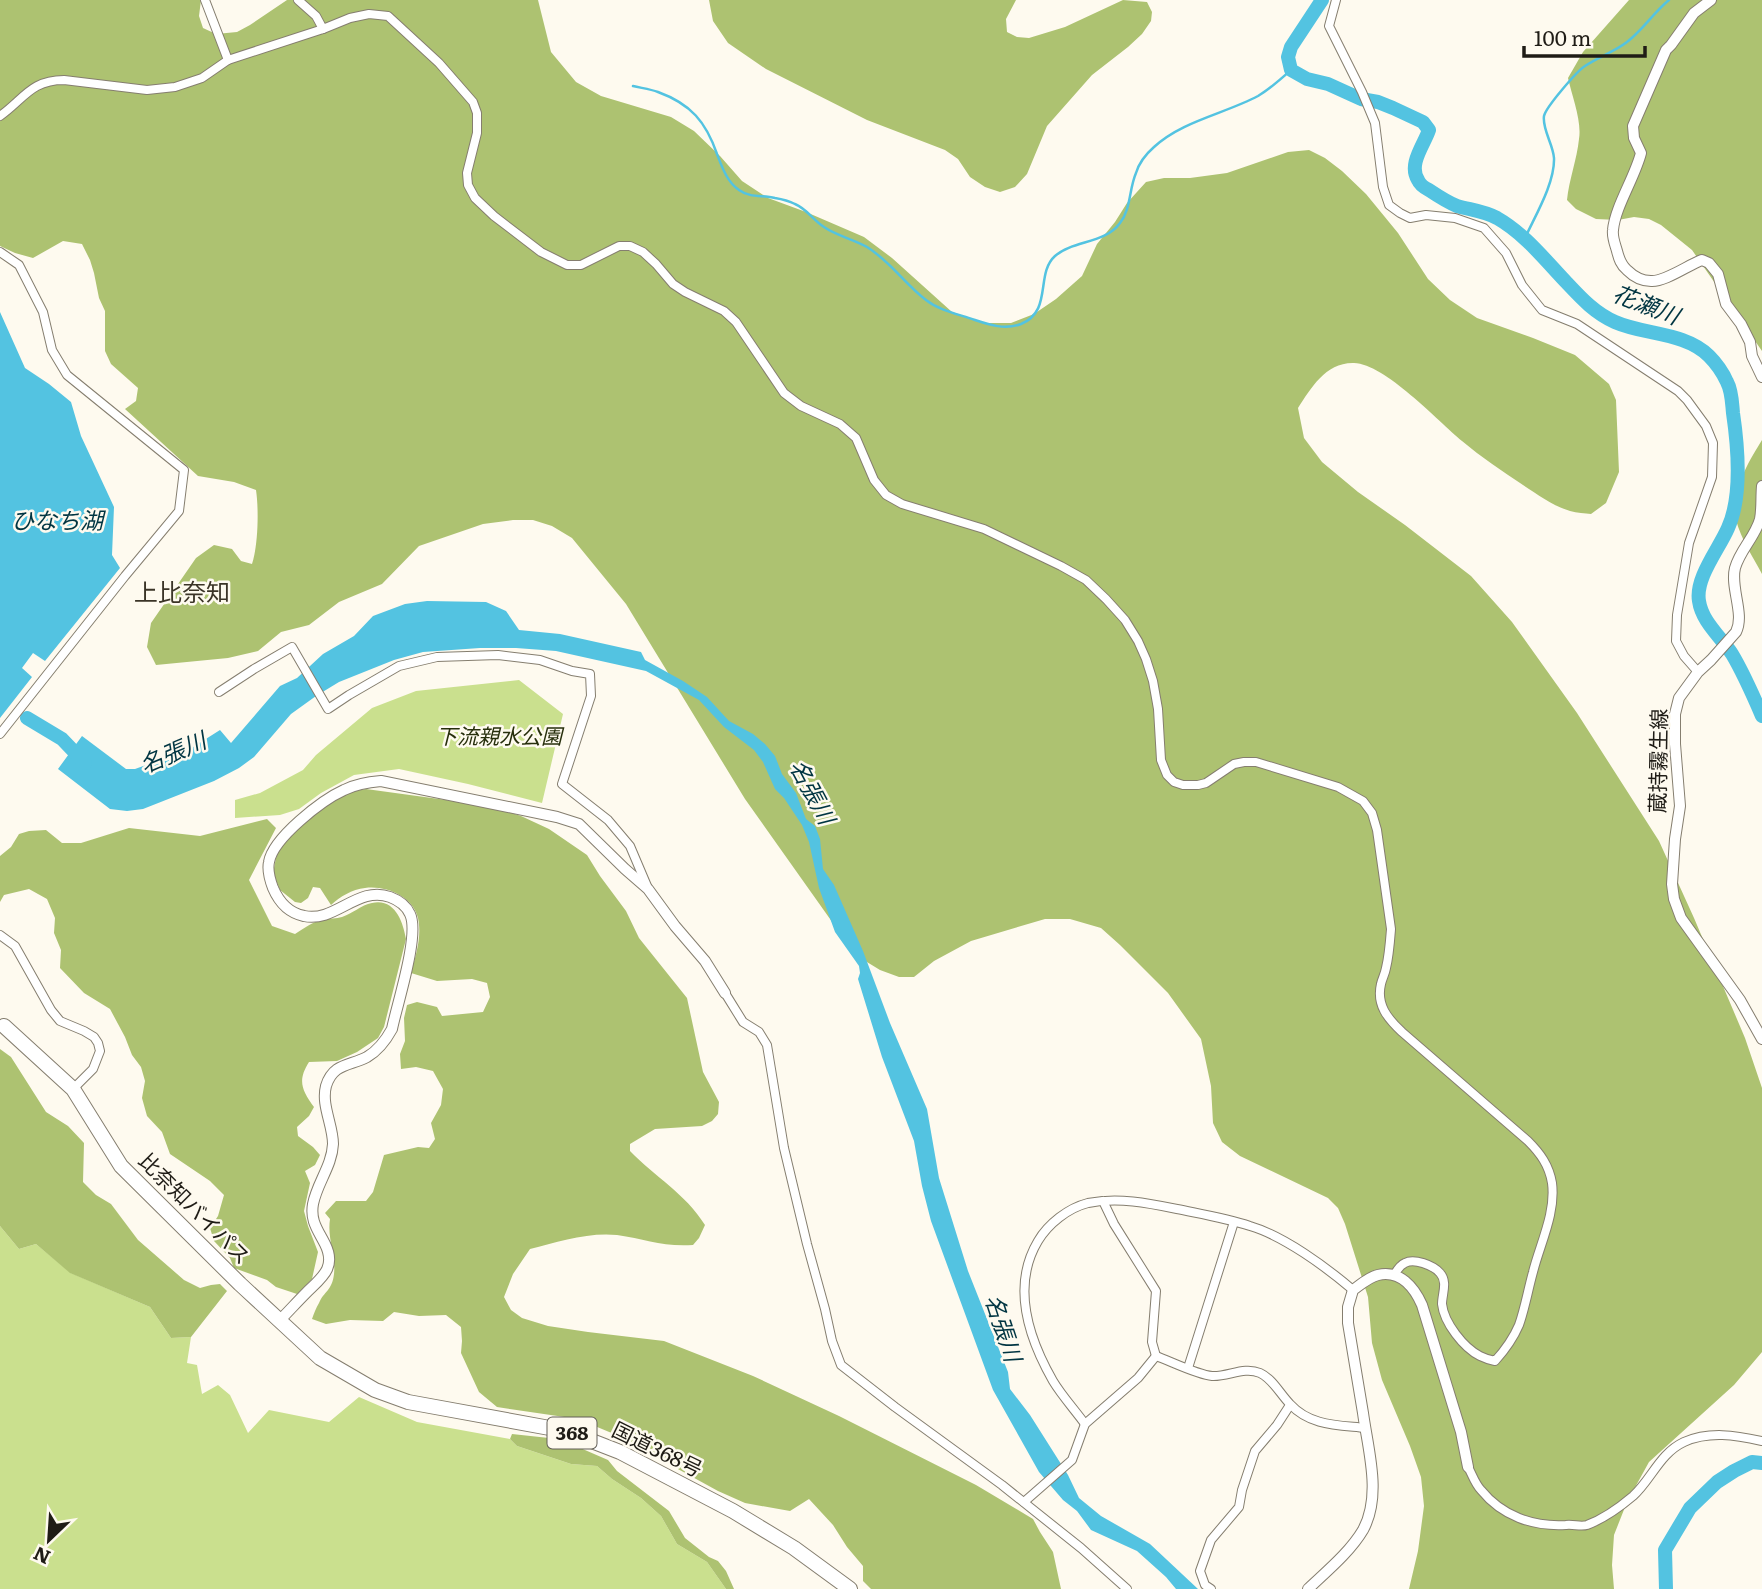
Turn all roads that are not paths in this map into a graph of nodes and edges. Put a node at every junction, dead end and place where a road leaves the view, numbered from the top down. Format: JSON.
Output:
{"nodes":[{"id":1,"x":205,"y":0,"type":"edge"},
{"id":2,"x":298,"y":0,"type":"edge"},
{"id":3,"x":1336,"y":0,"type":"edge"},
{"id":4,"x":1711,"y":0,"type":"edge"},
{"id":5,"x":323,"y":29,"type":"junction"},
{"id":6,"x":228,"y":60,"type":"junction"},
{"id":7,"x":0,"y":116,"type":"edge"},
{"id":8,"x":0,"y":252,"type":"edge"},
{"id":9,"x":1762,"y":377,"type":"edge"},
{"id":10,"x":1762,"y":486,"type":"edge"},
{"id":11,"x":1698,"y":672,"type":"junction"},
{"id":12,"x":219,"y":692,"type":"dead end"},
{"id":13,"x":0,"y":734,"type":"edge"},
{"id":14,"x":648,"y":888,"type":"junction"},
{"id":15,"x":0,"y":935,"type":"edge"},
{"id":16,"x":725,"y":993,"type":"joint"},
{"id":17,"x":4,"y":1026,"type":"dead end"},
{"id":18,"x":1762,"y":1039,"type":"edge"},
{"id":19,"x":73,"y":1089,"type":"junction"},
{"id":20,"x":1103,"y":1201,"type":"junction"},
{"id":21,"x":1234,"y":1222,"type":"junction"},
{"id":22,"x":1394,"y":1275,"type":"junction"},
{"id":23,"x":1353,"y":1290,"type":"junction"},
{"id":24,"x":280,"y":1320,"type":"junction"},
{"id":25,"x":1156,"y":1356,"type":"junction"},
{"id":26,"x":1188,"y":1368,"type":"junction"},
{"id":27,"x":1290,"y":1405,"type":"junction"},
{"id":28,"x":1085,"y":1424,"type":"junction"},
{"id":29,"x":1365,"y":1428,"type":"junction"},
{"id":30,"x":1762,"y":1441,"type":"edge"},
{"id":31,"x":1468,"y":1467,"type":"joint"},
{"id":32,"x":1024,"y":1502,"type":"junction"},
{"id":33,"x":850,"y":1589,"type":"edge"},
{"id":34,"x":1127,"y":1589,"type":"edge"},
{"id":35,"x":1211,"y":1589,"type":"edge"},
{"id":36,"x":1308,"y":1589,"type":"edge"}],
"edges":[{"from":1,"to":6,"type":"street"},
{"from":2,"to":5,"type":"street"},
{"from":3,"to":11,"type":"street"},
{"from":4,"to":9,"type":"street"},
{"from":5,"to":6,"type":"street"},
{"from":5,"to":22,"type":"street"},
{"from":6,"to":7,"type":"street"},
{"from":8,"to":13,"type":"street"},
{"from":10,"to":11,"type":"street","name":"蔵持霧生線"},
{"from":11,"to":18,"type":"street","name":"蔵持霧生線"},
{"from":12,"to":14,"type":"street"},
{"from":14,"to":16,"type":"street"},
{"from":14,"to":24,"type":"street"},
{"from":15,"to":19,"type":"street"},
{"from":16,"to":32,"type":"street"},
{"from":17,"to":19,"type":"highway","name":"比奈知バイパス","number":"368"},
{"from":19,"to":24,"type":"highway","name":"比奈知バイパス","number":"368"},
{"from":20,"to":21,"type":"street"},
{"from":20,"to":25,"type":"street"},
{"from":20,"to":28,"type":"street"},
{"from":21,"to":23,"type":"street"},
{"from":21,"to":26,"type":"street"},
{"from":22,"to":23,"type":"street"},
{"from":22,"to":31,"type":"street"},
{"from":23,"to":29,"type":"street"},
{"from":24,"to":33,"type":"highway","name":"国道368号","number":"368"},
{"from":25,"to":26,"type":"street"},
{"from":25,"to":28,"type":"street"},
{"from":26,"to":27,"type":"street"},
{"from":27,"to":29,"type":"street"},
{"from":27,"to":35,"type":"street"},
{"from":28,"to":32,"type":"street"},
{"from":29,"to":36,"type":"street"},
{"from":30,"to":31,"type":"street"},
{"from":32,"to":34,"type":"street"}]}
